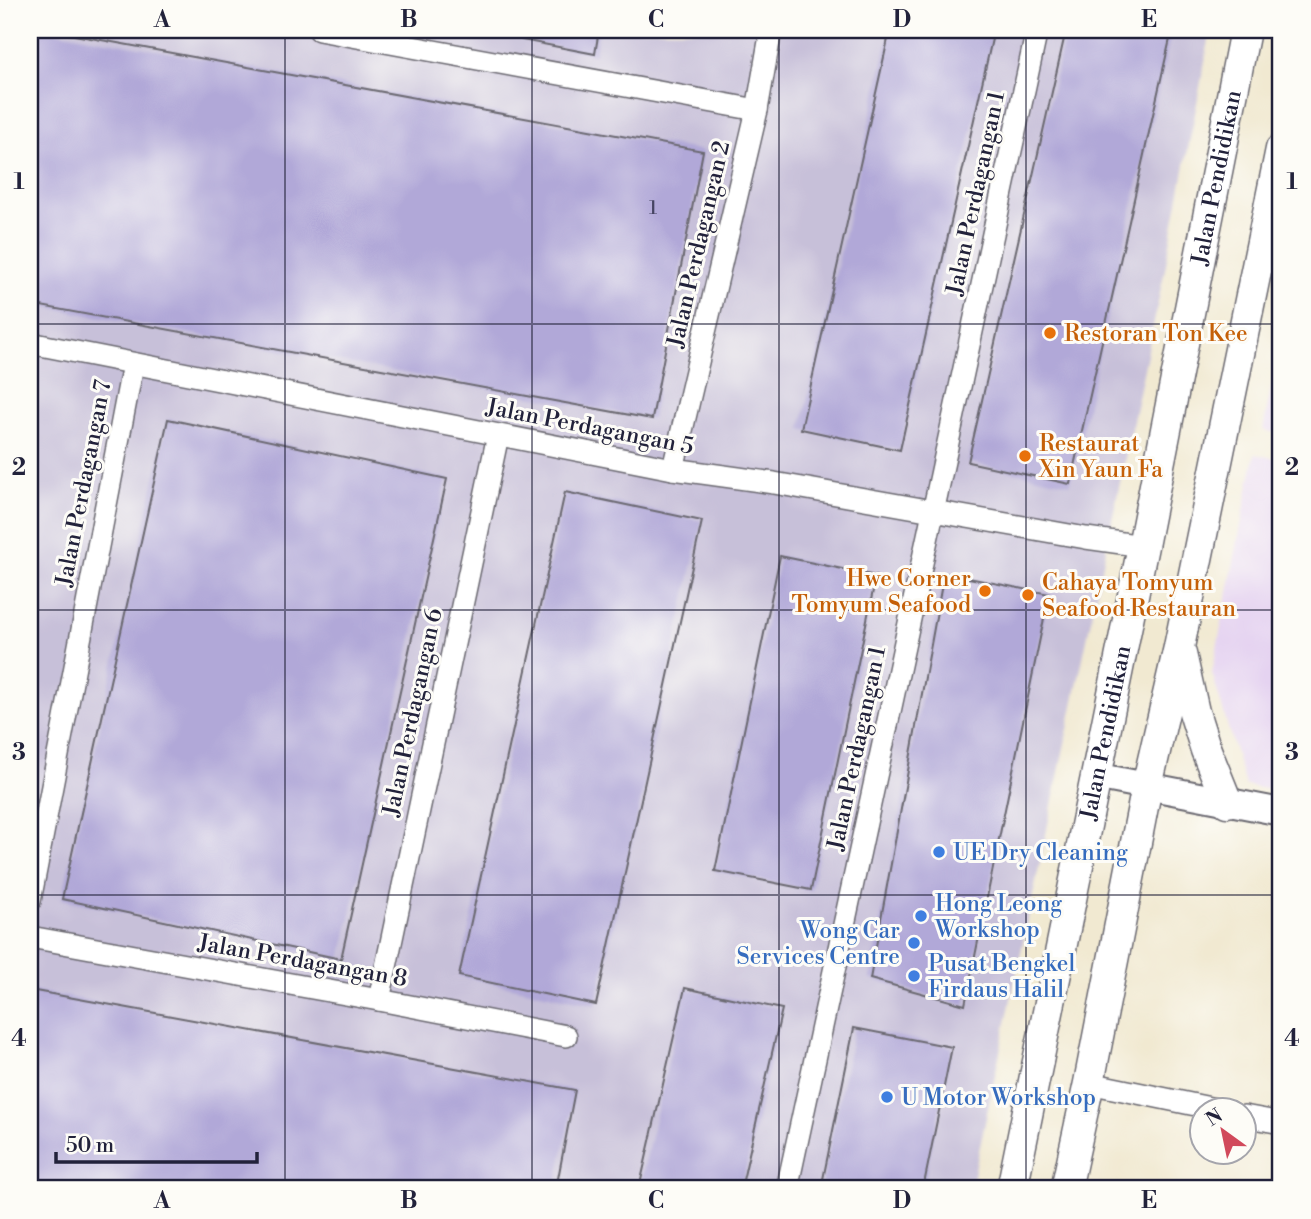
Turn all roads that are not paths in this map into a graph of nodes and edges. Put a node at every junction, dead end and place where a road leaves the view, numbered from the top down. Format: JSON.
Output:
{"nodes":[{"id":1,"x":319,"y":30,"type":"edge"},
{"id":2,"x":771,"y":30,"type":"edge"},
{"id":3,"x":1037,"y":30,"type":"edge"},
{"id":4,"x":1245,"y":30,"type":"edge"},
{"id":5,"x":757,"y":110,"type":"junction"},
{"id":6,"x":1281,"y":149,"type":"edge"},
{"id":7,"x":30,"y":343,"type":"edge"},
{"id":8,"x":133,"y":365,"type":"junction"},
{"id":9,"x":498,"y":435,"type":"junction"},
{"id":10,"x":673,"y":469,"type":"junction"},
{"id":11,"x":933,"y":512,"type":"junction"},
{"id":12,"x":1143,"y":546,"type":"junction"},
{"id":13,"x":1179,"y":647,"type":"junction"},
{"id":14,"x":1095,"y":776,"type":"junction"},
{"id":15,"x":1147,"y":786,"type":"junction"},
{"id":16,"x":1227,"y":802,"type":"junction"},
{"id":17,"x":1281,"y":813,"type":"edge"},
{"id":18,"x":30,"y":901,"type":"edge"},
{"id":19,"x":30,"y":937,"type":"edge"},
{"id":20,"x":379,"y":1000,"type":"junction"},
{"id":21,"x":566,"y":1036,"type":"dead end"},
{"id":22,"x":1089,"y":1083,"type":"junction"},
{"id":23,"x":1188,"y":1104,"type":"edge"},
{"id":24,"x":1258,"y":1119,"type":"edge"},
{"id":25,"x":1281,"y":1124,"type":"edge"},
{"id":26,"x":787,"y":1189,"type":"edge"},
{"id":27,"x":1012,"y":1189,"type":"edge"},
{"id":28,"x":1066,"y":1189,"type":"edge"}],
"edges":[{"from":1,"to":5,"type":"street"},
{"from":2,"to":5,"type":"street","name":"Jalan Perdagangan 2"},
{"from":3,"to":11,"type":"street","name":"Jalan Perdagangan 1"},
{"from":4,"to":12,"type":"main road","name":"Jalan Pendidikan"},
{"from":5,"to":10,"type":"street","name":"Jalan Perdagangan 2"},
{"from":6,"to":13,"type":"main road"},
{"from":7,"to":8,"type":"street","name":"Jalan Perdagangan 5"},
{"from":8,"to":9,"type":"street","name":"Jalan Perdagangan 5"},
{"from":8,"to":18,"type":"street","name":"Jalan Perdagangan 7"},
{"from":9,"to":10,"type":"street","name":"Jalan Perdagangan 5"},
{"from":9,"to":20,"type":"street","name":"Jalan Perdagangan 6"},
{"from":10,"to":11,"type":"street","name":"Jalan Perdagangan 5"},
{"from":11,"to":12,"type":"street","name":"Jalan Perdagangan 5"},
{"from":11,"to":26,"type":"street","name":"Jalan Perdagangan 1"},
{"from":12,"to":14,"type":"main road","name":"Jalan Pendidikan"},
{"from":13,"to":15,"type":"main road"},
{"from":13,"to":16,"type":"main road"},
{"from":14,"to":15,"type":"street"},
{"from":14,"to":27,"type":"main road","name":"Jalan Pendidikan"},
{"from":15,"to":16,"type":"street"},
{"from":15,"to":22,"type":"main road"},
{"from":16,"to":17,"type":"street"},
{"from":19,"to":20,"type":"street","name":"Jalan Perdagangan 8"},
{"from":20,"to":21,"type":"street","name":"Jalan Perdagangan 8"},
{"from":22,"to":23,"type":"street"},
{"from":22,"to":28,"type":"main road"},
{"from":24,"to":25,"type":"street"}]}
